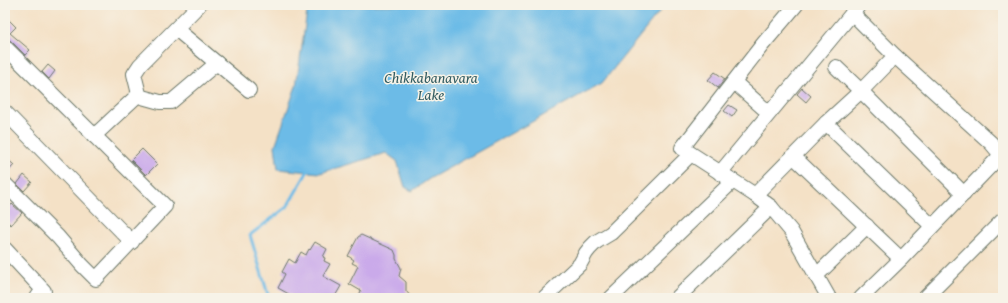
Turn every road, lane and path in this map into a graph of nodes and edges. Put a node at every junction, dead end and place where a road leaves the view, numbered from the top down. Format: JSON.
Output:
{"nodes":[{"id":1,"x":199,"y":5,"type":"edge"},
{"id":2,"x":796,"y":5,"type":"edge"},
{"id":3,"x":856,"y":9,"type":"edge"},
{"id":4,"x":176,"y":29,"type":"junction"},
{"id":5,"x":5,"y":47,"type":"edge"},
{"id":6,"x":895,"y":56,"type":"junction"},
{"id":7,"x":217,"y":63,"type":"junction"},
{"id":8,"x":836,"y":67,"type":"dead end"},
{"id":9,"x":734,"y":82,"type":"junction"},
{"id":10,"x":249,"y":90,"type":"dead end"},
{"id":11,"x":861,"y":91,"type":"junction"},
{"id":12,"x":138,"y":94,"type":"junction"},
{"id":13,"x":5,"y":112,"type":"edge"},
{"id":14,"x":769,"y":113,"type":"junction"},
{"id":15,"x":826,"y":123,"type":"junction"},
{"id":16,"x":94,"y":136,"type":"junction"},
{"id":17,"x":691,"y":154,"type":"junction"},
{"id":18,"x":794,"y":156,"type":"junction"},
{"id":19,"x":720,"y":173,"type":"junction"},
{"id":20,"x":733,"y":181,"type":"junction"},
{"id":21,"x":5,"y":184,"type":"edge"},
{"id":22,"x":964,"y":194,"type":"junction"},
{"id":23,"x":755,"y":195,"type":"junction"},
{"id":24,"x":771,"y":207,"type":"junction"},
{"id":25,"x":1003,"y":220,"type":"edge"},
{"id":26,"x":866,"y":226,"type":"junction"},
{"id":27,"x":932,"y":226,"type":"junction"},
{"id":28,"x":132,"y":242,"type":"junction"},
{"id":29,"x":5,"y":249,"type":"edge"},
{"id":30,"x":901,"y":258,"type":"junction"},
{"id":31,"x":816,"y":276,"type":"junction"},
{"id":32,"x":37,"y":298,"type":"edge"},
{"id":33,"x":544,"y":298,"type":"edge"},
{"id":34,"x":612,"y":298,"type":"edge"},
{"id":35,"x":677,"y":298,"type":"edge"},
{"id":36,"x":829,"y":298,"type":"edge"},
{"id":37,"x":861,"y":298,"type":"edge"},
{"id":38,"x":925,"y":298,"type":"edge"}],
"edges":[{"from":1,"to":4,"type":"street"},
{"from":2,"to":9,"type":"street"},
{"from":3,"to":6,"type":"street"},
{"from":3,"to":14,"type":"street"},
{"from":4,"to":7,"type":"street"},
{"from":4,"to":12,"type":"street"},
{"from":5,"to":16,"type":"street"},
{"from":6,"to":11,"type":"street"},
{"from":6,"to":22,"type":"street"},
{"from":7,"to":10,"type":"street"},
{"from":7,"to":12,"type":"street"},
{"from":8,"to":11,"type":"street"},
{"from":9,"to":14,"type":"street"},
{"from":9,"to":17,"type":"street"},
{"from":11,"to":15,"type":"street"},
{"from":11,"to":22,"type":"street"},
{"from":12,"to":16,"type":"street"},
{"from":13,"to":28,"type":"street"},
{"from":14,"to":19,"type":"street"},
{"from":15,"to":18,"type":"street"},
{"from":15,"to":27,"type":"street"},
{"from":16,"to":28,"type":"street"},
{"from":17,"to":19,"type":"street"},
{"from":17,"to":33,"type":"street"},
{"from":18,"to":23,"type":"street"},
{"from":18,"to":26,"type":"street"},
{"from":19,"to":20,"type":"street"},
{"from":20,"to":23,"type":"street"},
{"from":20,"to":34,"type":"street"},
{"from":21,"to":28,"type":"street"},
{"from":22,"to":27,"type":"street"},
{"from":23,"to":24,"type":"street"},
{"from":24,"to":31,"type":"street"},
{"from":24,"to":35,"type":"street"},
{"from":25,"to":38,"type":"street"},
{"from":26,"to":30,"type":"street"},
{"from":26,"to":31,"type":"street"},
{"from":27,"to":30,"type":"street"},
{"from":29,"to":32,"type":"street"},
{"from":30,"to":37,"type":"street"},
{"from":31,"to":36,"type":"street"}]}
